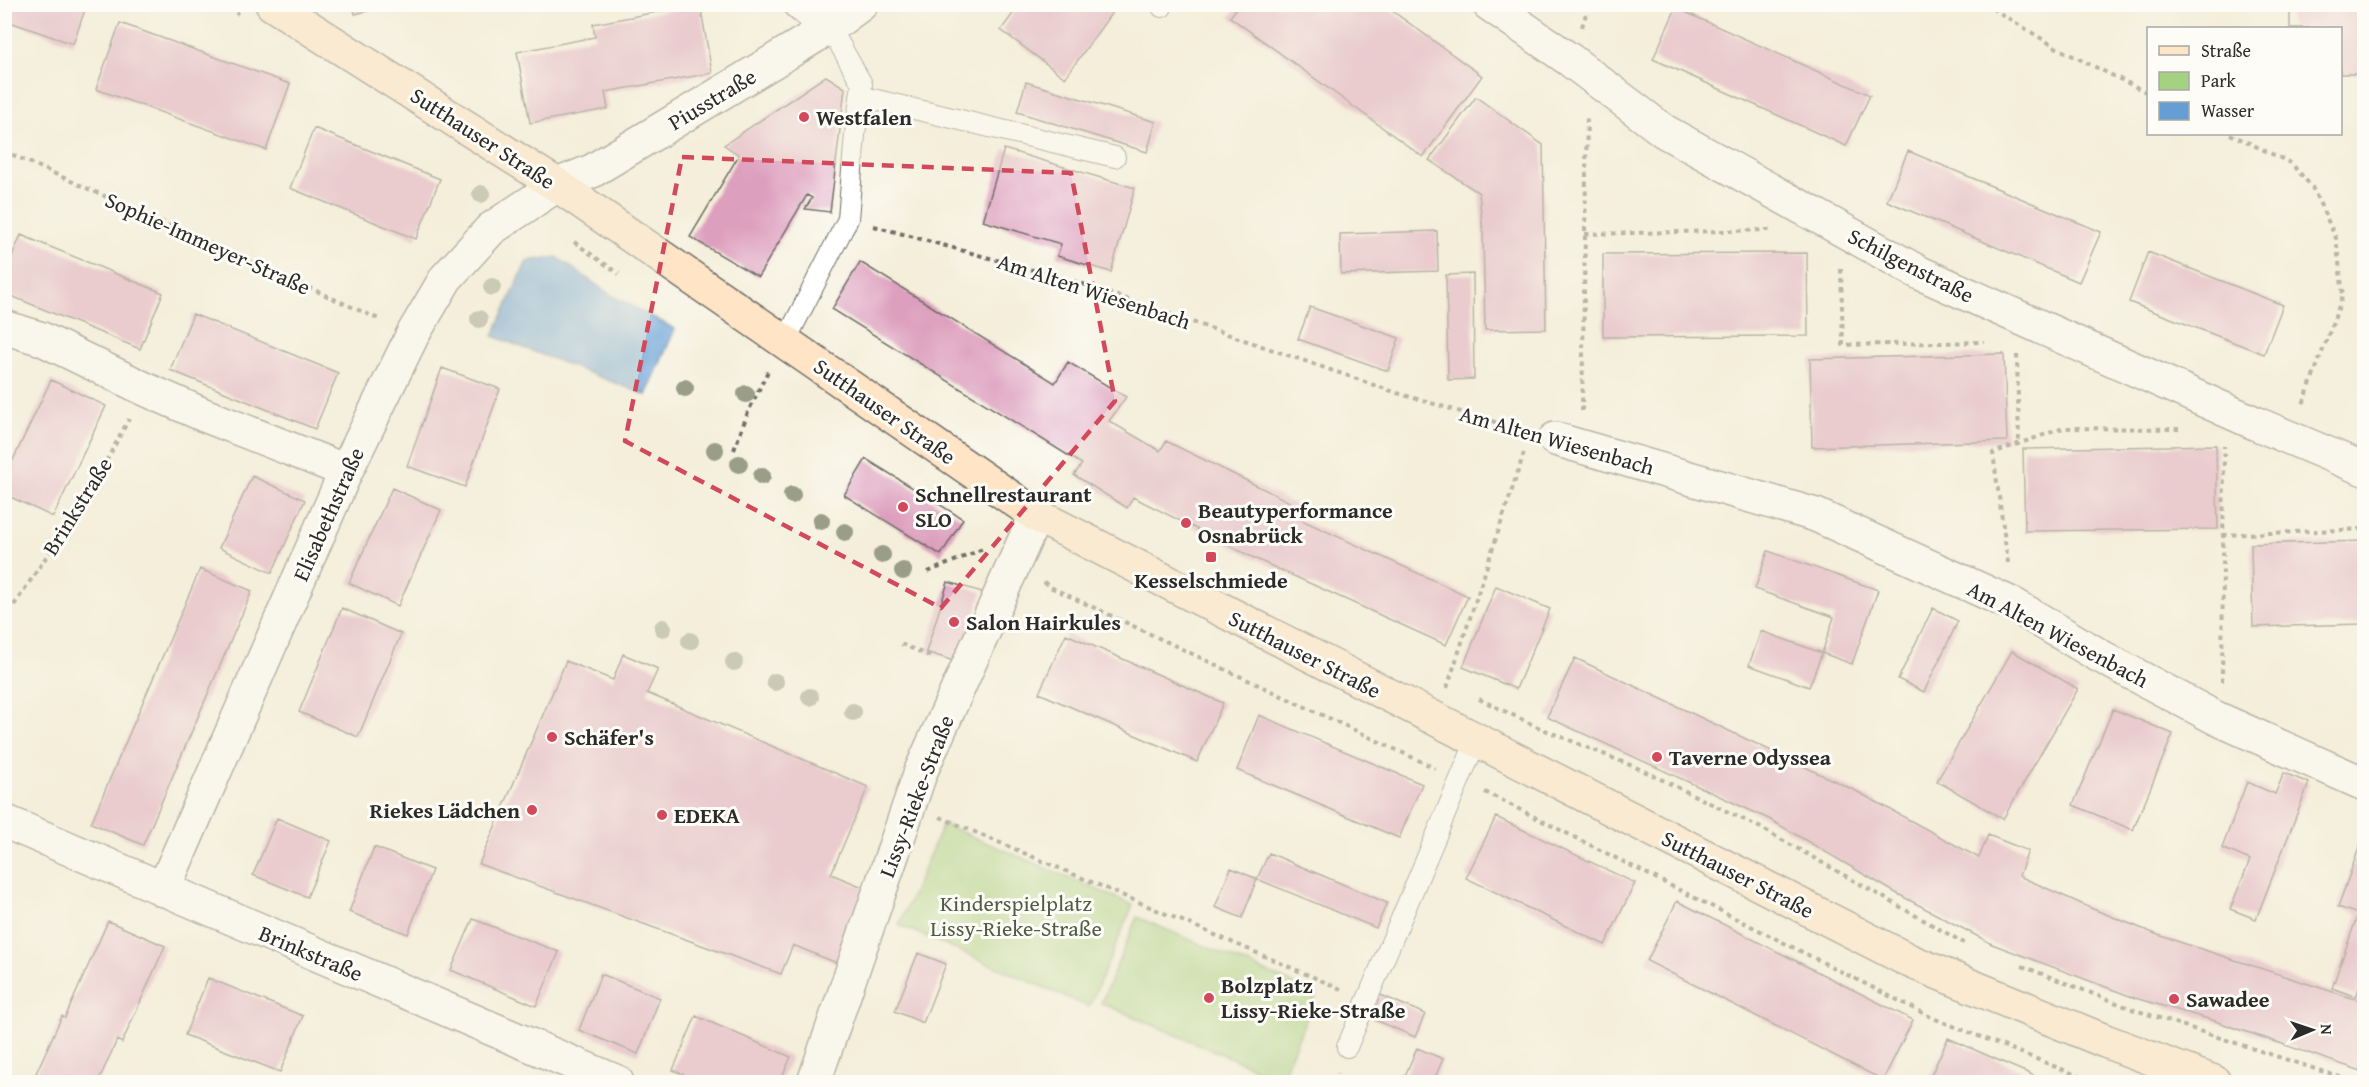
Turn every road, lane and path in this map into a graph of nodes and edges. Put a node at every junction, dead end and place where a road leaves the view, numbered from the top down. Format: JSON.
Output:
{"nodes":[{"id":1,"x":272,"y":4,"type":"edge"},
{"id":2,"x":800,"y":4,"type":"edge"},
{"id":3,"x":861,"y":4,"type":"edge"},
{"id":4,"x":1489,"y":4,"type":"edge"},
{"id":5,"x":1985,"y":4,"type":"edge"},
{"id":6,"x":830,"y":27,"type":"junction"},
{"id":7,"x":1587,"y":73,"type":"junction"},
{"id":8,"x":2147,"y":93,"type":"edge"},
{"id":9,"x":860,"y":96,"type":"junction"},
{"id":10,"x":2232,"y":135,"type":"edge"},
{"id":11,"x":4,"y":151,"type":"edge"},
{"id":12,"x":1115,"y":157,"type":"dead end"},
{"id":13,"x":557,"y":185,"type":"junction"},
{"id":14,"x":848,"y":219,"type":"junction"},
{"id":15,"x":1840,"y":229,"type":"junction"},
{"id":16,"x":1782,"y":230,"type":"dead end"},
{"id":17,"x":1585,"y":234,"type":"junction"},
{"id":18,"x":4,"y":327,"type":"edge"},
{"id":19,"x":413,"y":334,"type":"junction"},
{"id":20,"x":1994,"y":341,"type":"dead end"},
{"id":21,"x":785,"y":342,"type":"junction"},
{"id":22,"x":2017,"y":352,"type":"dead end"},
{"id":23,"x":768,"y":371,"type":"dead end"},
{"id":24,"x":145,"y":389,"type":"junction"},
{"id":25,"x":2190,"y":429,"type":"dead end"},
{"id":26,"x":2289,"y":438,"type":"junction"},
{"id":27,"x":1568,"y":443,"type":"junction"},
{"id":28,"x":2019,"y":444,"type":"junction"},
{"id":29,"x":2224,"y":445,"type":"dead end"},
{"id":30,"x":734,"y":450,"type":"dead end"},
{"id":31,"x":1521,"y":465,"type":"dead end"},
{"id":32,"x":2364,"y":469,"type":"edge"},
{"id":33,"x":346,"y":471,"type":"junction"},
{"id":34,"x":1036,"y":515,"type":"junction"},
{"id":35,"x":2364,"y":529,"type":"edge"},
{"id":36,"x":2223,"y":535,"type":"junction"},
{"id":37,"x":969,"y":555,"type":"dead end"},
{"id":38,"x":928,"y":572,"type":"dead end"},
{"id":39,"x":2014,"y":605,"type":"junction"},
{"id":40,"x":4,"y":620,"type":"edge"},
{"id":41,"x":1438,"y":679,"type":"dead end"},
{"id":42,"x":1448,"y":684,"type":"junction"},
{"id":43,"x":1458,"y":689,"type":"dead end"},
{"id":44,"x":1469,"y":694,"type":"dead end"},
{"id":45,"x":2216,"y":718,"type":"junction"},
{"id":46,"x":1437,"y":721,"type":"junction"},
{"id":47,"x":1476,"y":741,"type":"junction"},
{"id":48,"x":2364,"y":784,"type":"edge"},
{"id":49,"x":910,"y":804,"type":"junction"},
{"id":50,"x":4,"y":822,"type":"edge"},
{"id":51,"x":163,"y":890,"type":"junction"},
{"id":52,"x":1968,"y":945,"type":"dead end"},
{"id":53,"x":2012,"y":962,"type":"dead end"},
{"id":54,"x":1366,"y":1000,"type":"junction"},
{"id":55,"x":1347,"y":1047,"type":"dead end"},
{"id":56,"x":617,"y":1083,"type":"edge"},
{"id":57,"x":814,"y":1083,"type":"edge"},
{"id":58,"x":2214,"y":1083,"type":"edge"},
{"id":59,"x":2355,"y":1083,"type":"edge"}],
"edges":[{"from":1,"to":13,"type":"street","name":"Sutthauser Straße"},
{"from":2,"to":6,"type":"street"},
{"from":3,"to":6,"type":"street","name":"Piusstraße"},
{"from":4,"to":7,"type":"street","name":"Schilgenstraße"},
{"from":5,"to":8,"type":"path"},
{"from":6,"to":9,"type":"lane"},
{"from":6,"to":13,"type":"street","name":"Piusstraße"},
{"from":7,"to":15,"type":"street","name":"Schilgenstraße"},
{"from":7,"to":17,"type":"path"},
{"from":9,"to":12,"type":"lane"},
{"from":9,"to":14,"type":"lane"},
{"from":10,"to":26,"type":"path"},
{"from":11,"to":19,"type":"path","name":"Sophie-Immeyer-Straße"},
{"from":13,"to":19,"type":"street","name":"Elisabethstraße"},
{"from":13,"to":21,"type":"street","name":"Sutthauser Straße"},
{"from":14,"to":21,"type":"lane"},
{"from":14,"to":27,"type":"path","name":"Am Alten Wiesenbach"},
{"from":15,"to":20,"type":"path"},
{"from":15,"to":26,"type":"street","name":"Schilgenstraße"},
{"from":16,"to":17,"type":"path"},
{"from":17,"to":27,"type":"path"},
{"from":18,"to":24,"type":"street"},
{"from":19,"to":33,"type":"street","name":"Elisabethstraße"},
{"from":21,"to":34,"type":"street","name":"Sutthauser Straße"},
{"from":22,"to":28,"type":"path"},
{"from":23,"to":30,"type":"path"},
{"from":24,"to":33,"type":"street"},
{"from":24,"to":40,"type":"path","name":"Brinkstraße"},
{"from":25,"to":28,"type":"path"},
{"from":26,"to":32,"type":"street","name":"Schilgenstraße"},
{"from":27,"to":39,"type":"street","name":"Am Alten Wiesenbach"},
{"from":28,"to":39,"type":"path"},
{"from":29,"to":36,"type":"path"},
{"from":31,"to":42,"type":"path"},
{"from":33,"to":51,"type":"street","name":"Elisabethstraße"},
{"from":34,"to":46,"type":"street","name":"Sutthauser Straße"},
{"from":34,"to":49,"type":"street","name":"Lissy-Rieke-Straße"},
{"from":35,"to":36,"type":"path"},
{"from":36,"to":45,"type":"path"},
{"from":37,"to":38,"type":"path"},
{"from":39,"to":45,"type":"street","name":"Am Alten Wiesenbach"},
{"from":41,"to":42,"type":"path"},
{"from":42,"to":43,"type":"path"},
{"from":42,"to":46,"type":"path"},
{"from":44,"to":52,"type":"path"},
{"from":45,"to":48,"type":"street","name":"Am Alten Wiesenbach"},
{"from":46,"to":47,"type":"street","name":"Sutthauser Straße"},
{"from":47,"to":54,"type":"lane"},
{"from":47,"to":58,"type":"street","name":"Sutthauser Straße"},
{"from":49,"to":54,"type":"path"},
{"from":49,"to":57,"type":"street","name":"Lissy-Rieke-Straße"},
{"from":50,"to":51,"type":"street","name":"Brinkstraße"},
{"from":51,"to":56,"type":"street","name":"Brinkstraße"},
{"from":53,"to":59,"type":"path"},
{"from":54,"to":55,"type":"lane"}]}
